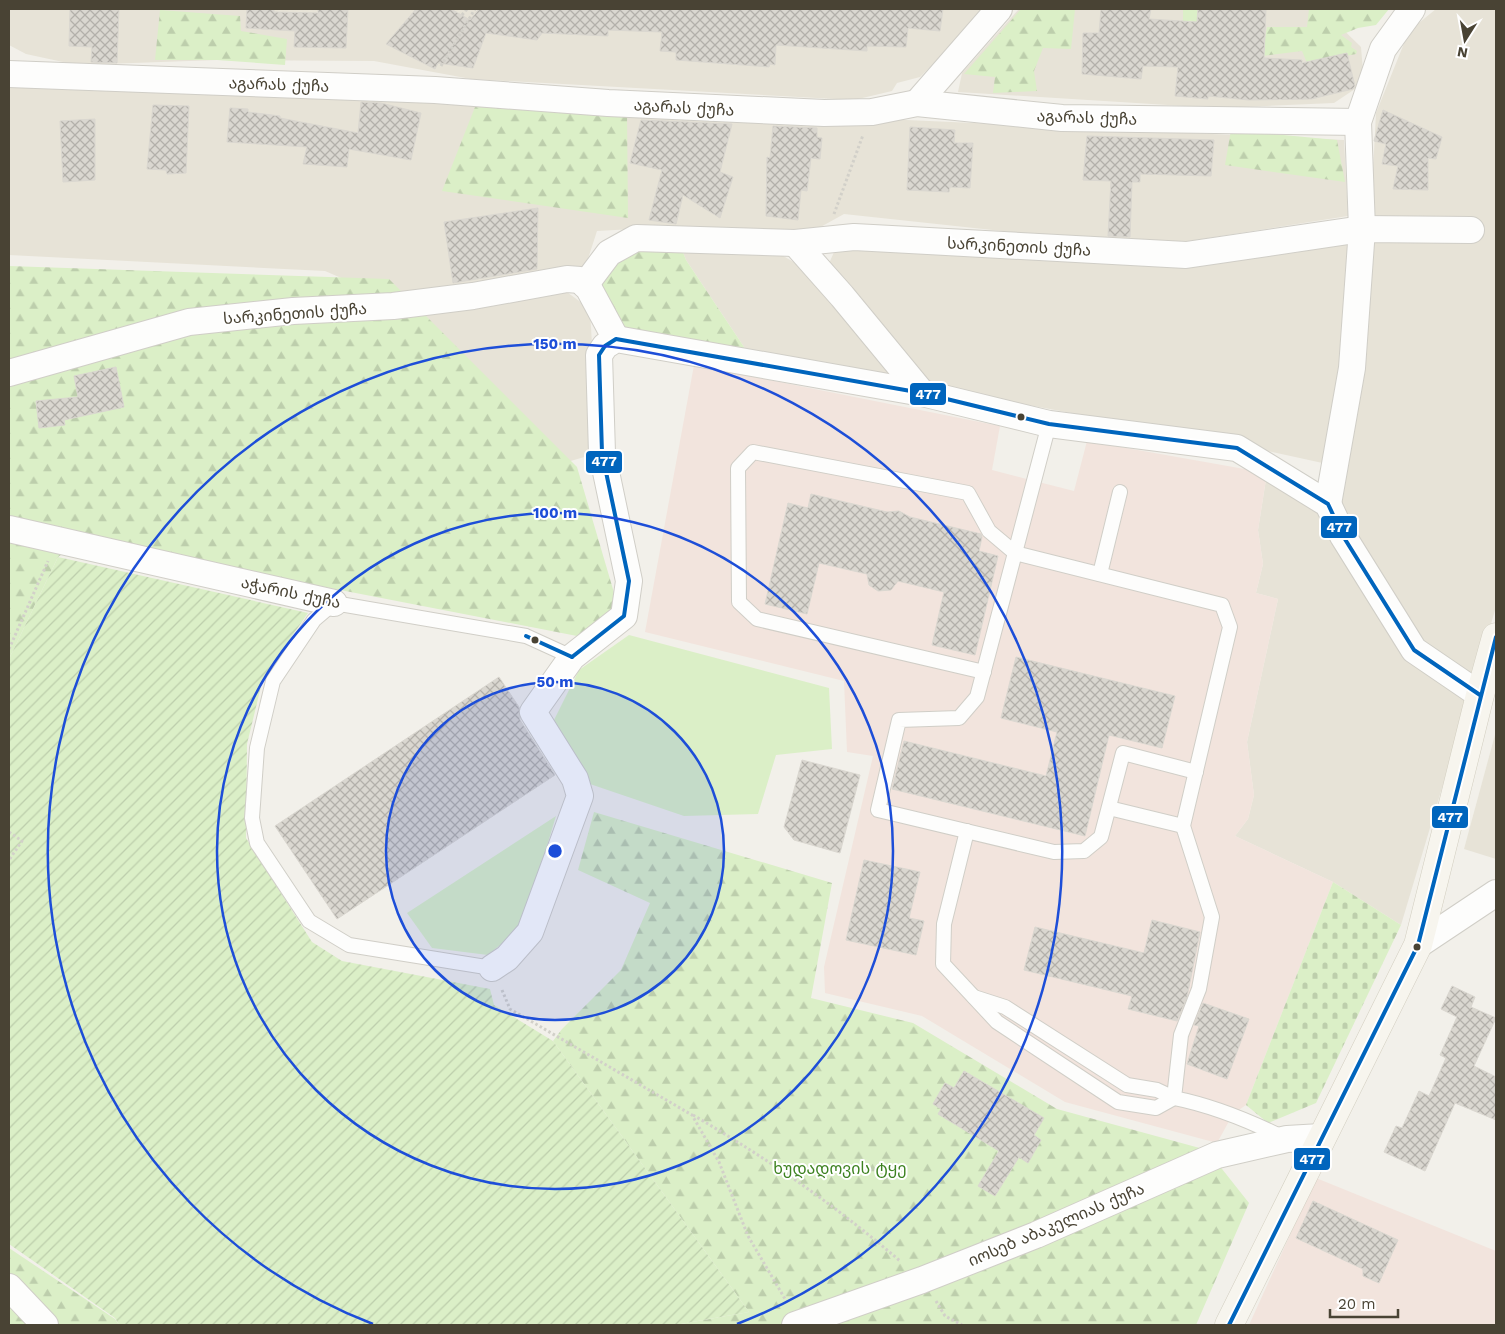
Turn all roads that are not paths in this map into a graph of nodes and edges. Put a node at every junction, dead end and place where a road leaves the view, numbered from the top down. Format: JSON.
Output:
{"nodes":[{"id":1,"x":999,"y":9,"type":"edge"},
{"id":2,"x":1412,"y":9,"type":"edge"},
{"id":3,"x":9,"y":74,"type":"edge"},
{"id":4,"x":917,"y":104,"type":"junction"},
{"id":5,"x":1358,"y":122,"type":"junction"},
{"id":6,"x":1362,"y":229,"type":"junction"},
{"id":7,"x":1471,"y":230,"type":"dead end"},
{"id":8,"x":794,"y":243,"type":"junction"},
{"id":9,"x":585,"y":285,"type":"junction"},
{"id":10,"x":616,"y":339,"type":"junction"},
{"id":11,"x":9,"y":373,"type":"edge"},
{"id":12,"x":922,"y":393,"type":"junction"},
{"id":13,"x":1049,"y":424,"type":"junction"},
{"id":14,"x":1120,"y":492,"type":"dead end"},
{"id":15,"x":1328,"y":504,"type":"junction"},
{"id":16,"x":9,"y":529,"type":"edge"},
{"id":17,"x":1015,"y":553,"type":"junction"},
{"id":18,"x":1100,"y":574,"type":"junction"},
{"id":19,"x":334,"y":602,"type":"junction"},
{"id":20,"x":1496,"y":637,"type":"edge"},
{"id":21,"x":572,"y":658,"type":"junction"},
{"id":22,"x":984,"y":672,"type":"junction"},
{"id":23,"x":1480,"y":695,"type":"junction"},
{"id":24,"x":1196,"y":772,"type":"junction"},
{"id":25,"x":1109,"y":808,"type":"junction"},
{"id":26,"x":1183,"y":826,"type":"junction"},
{"id":27,"x":966,"y":832,"type":"junction"},
{"id":28,"x":1496,"y":893,"type":"edge"},
{"id":29,"x":1418,"y":945,"type":"junction"},
{"id":30,"x":492,"y":968,"type":"joint"},
{"id":31,"x":974,"y":997,"type":"junction"},
{"id":32,"x":1174,"y":1098,"type":"junction"},
{"id":33,"x":1321,"y":1137,"type":"junction"},
{"id":34,"x":1287,"y":1139,"type":"junction"},
{"id":35,"x":9,"y":1287,"type":"edge"},
{"id":36,"x":797,"y":1324,"type":"edge"},
{"id":37,"x":45,"y":1325,"type":"edge"},
{"id":38,"x":1229,"y":1325,"type":"edge"}],
"edges":[{"from":1,"to":4,"type":"street"},
{"from":2,"to":5,"type":"street"},
{"from":3,"to":4,"type":"street","name":"აგარას ქუჩა"},
{"from":4,"to":5,"type":"street","name":"აგარას ქუჩა"},
{"from":5,"to":6,"type":"street"},
{"from":6,"to":7,"type":"street","name":"სარკინეთის ქუჩა"},
{"from":6,"to":8,"type":"street","name":"სარკინეთის ქუჩა"},
{"from":6,"to":15,"type":"street"},
{"from":8,"to":9,"type":"street","name":"სარკინეთის ქუჩა"},
{"from":8,"to":12,"type":"street"},
{"from":9,"to":10,"type":"street"},
{"from":9,"to":11,"type":"street","name":"სარკინეთის ქუჩა"},
{"from":10,"to":12,"type":"street"},
{"from":10,"to":21,"type":"street"},
{"from":12,"to":13,"type":"street"},
{"from":13,"to":15,"type":"street"},
{"from":13,"to":17,"type":"lane"},
{"from":14,"to":18,"type":"lane"},
{"from":15,"to":23,"type":"street"},
{"from":16,"to":19,"type":"street","name":"აჭარის ქუჩა"},
{"from":17,"to":18,"type":"lane"},
{"from":17,"to":22,"type":"lane"},
{"from":17,"to":22,"type":"lane"},
{"from":18,"to":24,"type":"lane"},
{"from":19,"to":21,"type":"lane","name":"აჭარის ქუჩა"},
{"from":19,"to":30,"type":"lane"},
{"from":20,"to":23,"type":"street"},
{"from":21,"to":30,"type":"street"},
{"from":22,"to":27,"type":"lane"},
{"from":23,"to":29,"type":"street"},
{"from":24,"to":25,"type":"lane"},
{"from":24,"to":26,"type":"lane"},
{"from":25,"to":26,"type":"lane"},
{"from":25,"to":27,"type":"lane"},
{"from":26,"to":32,"type":"lane"},
{"from":27,"to":31,"type":"lane"},
{"from":28,"to":29,"type":"street"},
{"from":29,"to":33,"type":"street"},
{"from":31,"to":32,"type":"lane"},
{"from":31,"to":32,"type":"lane"},
{"from":32,"to":34,"type":"lane"},
{"from":33,"to":34,"type":"street","name":"იოსებ აბაკელიას ქუჩა"},
{"from":33,"to":38,"type":"street"},
{"from":34,"to":36,"type":"street","name":"იოსებ აბაკელიას ქუჩა"},
{"from":35,"to":37,"type":"street"}]}
